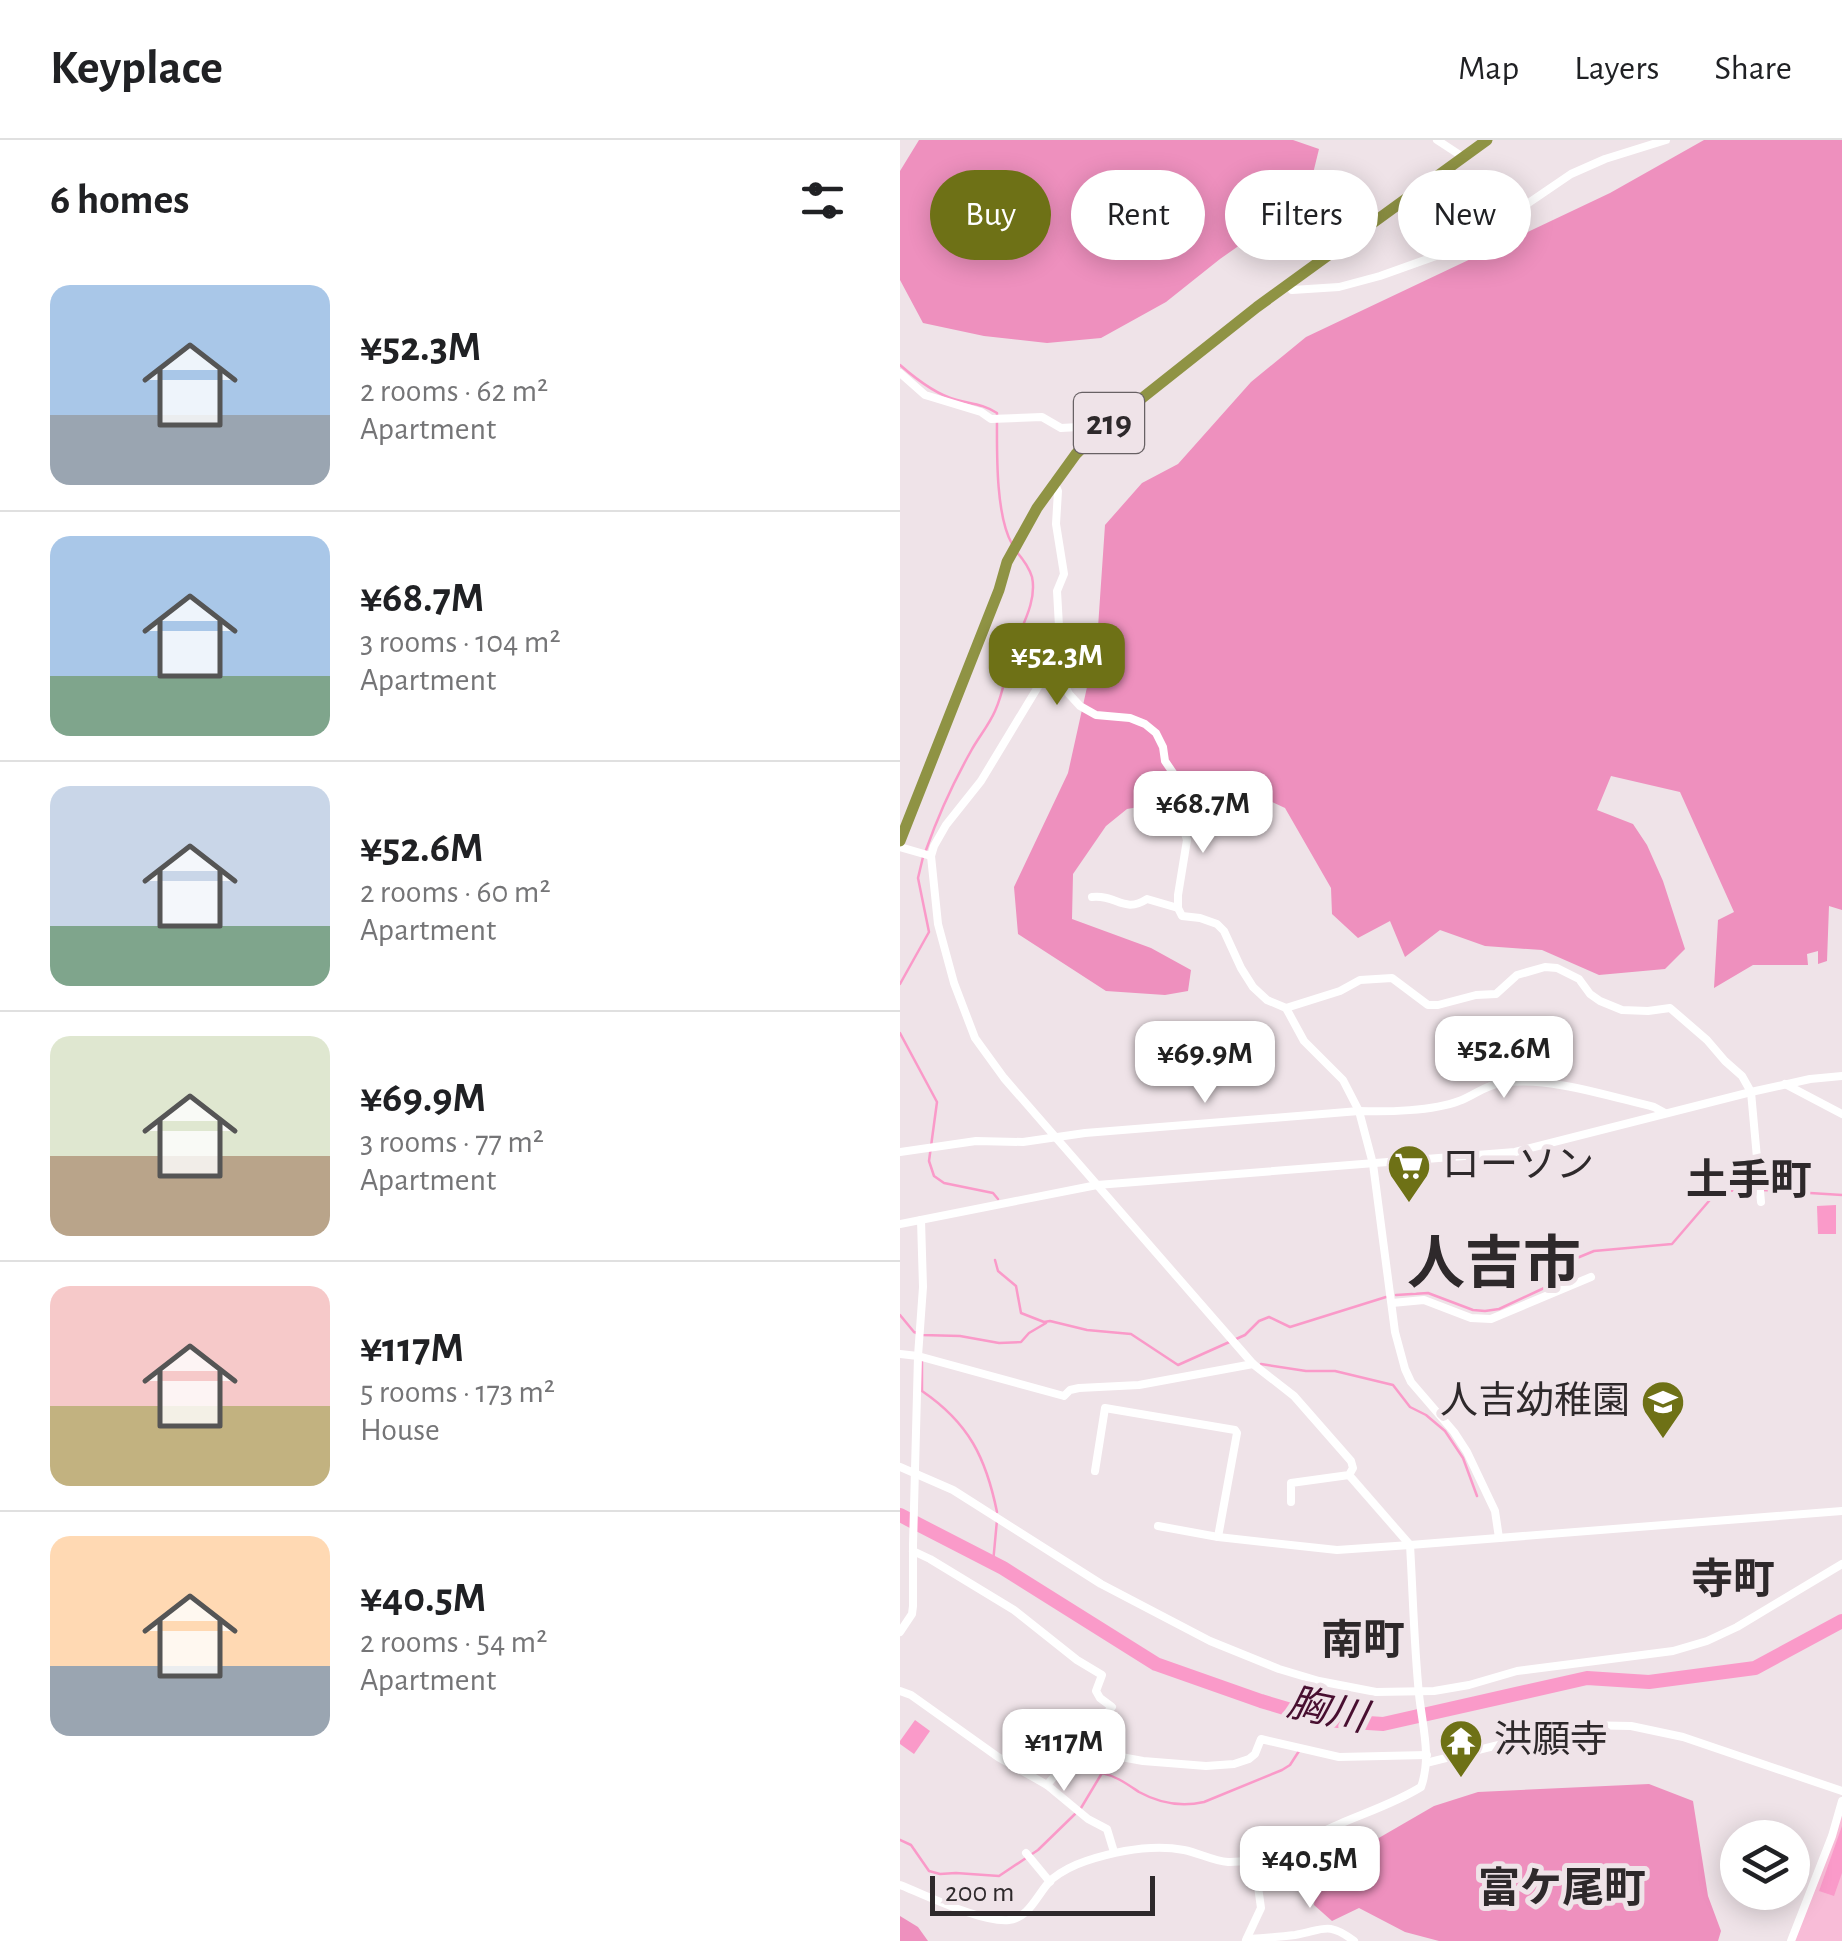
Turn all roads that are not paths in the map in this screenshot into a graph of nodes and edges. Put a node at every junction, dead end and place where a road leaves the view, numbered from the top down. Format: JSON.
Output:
{"nodes":[{"id":1,"x":1437,"y":140,"type":"edge"},
{"id":2,"x":1487,"y":140,"type":"edge"},
{"id":3,"x":1666,"y":140,"type":"edge"},
{"id":4,"x":1463,"y":158,"type":"junction"},
{"id":5,"x":1292,"y":290,"type":"dead end"},
{"id":6,"x":900,"y":373,"type":"edge"},
{"id":7,"x":1093,"y":437,"type":"junction"},
{"id":8,"x":1054,"y":482,"type":"junction"},
{"id":9,"x":1056,"y":658,"type":"junction"},
{"id":10,"x":1178,"y":813,"type":"junction"},
{"id":11,"x":1208,"y":826,"type":"dead end"},
{"id":12,"x":900,"y":844,"type":"edge"},
{"id":13,"x":931,"y":856,"type":"junction"},
{"id":14,"x":1092,"y":897,"type":"dead end"},
{"id":15,"x":1178,"y":908,"type":"junction"},
{"id":16,"x":1286,"y":1008,"type":"junction"},
{"id":17,"x":1842,"y":1076,"type":"edge"},
{"id":18,"x":1785,"y":1084,"type":"junction"},
{"id":19,"x":1751,"y":1092,"type":"junction"},
{"id":20,"x":1359,"y":1111,"type":"junction"},
{"id":21,"x":1665,"y":1113,"type":"junction"},
{"id":22,"x":1842,"y":1114,"type":"edge"},
{"id":23,"x":1056,"y":1139,"type":"junction"},
{"id":24,"x":900,"y":1152,"type":"edge"},
{"id":25,"x":1373,"y":1164,"type":"junction"},
{"id":26,"x":1097,"y":1186,"type":"junction"},
{"id":27,"x":1760,"y":1202,"type":"dead end"},
{"id":28,"x":921,"y":1220,"type":"junction"},
{"id":29,"x":900,"y":1224,"type":"edge"},
{"id":30,"x":1590,"y":1277,"type":"dead end"},
{"id":31,"x":1392,"y":1303,"type":"junction"},
{"id":32,"x":900,"y":1354,"type":"edge"},
{"id":33,"x":918,"y":1356,"type":"junction"},
{"id":34,"x":1253,"y":1364,"type":"junction"},
{"id":35,"x":900,"y":1467,"type":"edge"},
{"id":36,"x":1095,"y":1471,"type":"dead end"},
{"id":37,"x":915,"y":1475,"type":"junction"},
{"id":38,"x":1349,"y":1475,"type":"junction"},
{"id":39,"x":1291,"y":1502,"type":"dead end"},
{"id":40,"x":1842,"y":1511,"type":"edge"},
{"id":41,"x":1158,"y":1526,"type":"dead end"},
{"id":42,"x":1218,"y":1537,"type":"junction"},
{"id":43,"x":1499,"y":1538,"type":"junction"},
{"id":44,"x":1410,"y":1545,"type":"junction"},
{"id":45,"x":913,"y":1548,"type":"junction"},
{"id":46,"x":1842,"y":1564,"type":"edge"},
{"id":47,"x":900,"y":1632,"type":"edge"},
{"id":48,"x":900,"y":1691,"type":"edge"},
{"id":49,"x":1419,"y":1695,"type":"junction"},
{"id":50,"x":1084,"y":1742,"type":"junction"},
{"id":51,"x":1426,"y":1759,"type":"junction"},
{"id":52,"x":1047,"y":1786,"type":"junction"},
{"id":53,"x":1842,"y":1791,"type":"edge"},
{"id":54,"x":1842,"y":1801,"type":"edge"},
{"id":55,"x":1026,"y":1852,"type":"dead end"},
{"id":56,"x":1114,"y":1852,"type":"junction"},
{"id":57,"x":1254,"y":1858,"type":"junction"},
{"id":58,"x":1050,"y":1882,"type":"junction"},
{"id":59,"x":900,"y":1885,"type":"edge"},
{"id":60,"x":1246,"y":1940,"type":"edge"},
{"id":61,"x":1354,"y":1941,"type":"edge"},
{"id":62,"x":1791,"y":1941,"type":"edge"}],
"edges":[{"from":1,"to":4,"type":"street"},
{"from":2,"to":4,"type":"highway","number":"219"},
{"from":3,"to":5,"type":"street"},
{"from":4,"to":7,"type":"highway","number":"219"},
{"from":6,"to":7,"type":"street"},
{"from":7,"to":8,"type":"highway","number":"219"},
{"from":8,"to":9,"type":"street"},
{"from":8,"to":12,"type":"highway","number":"219"},
{"from":9,"to":10,"type":"street"},
{"from":9,"to":13,"type":"street"},
{"from":10,"to":11,"type":"street"},
{"from":10,"to":15,"type":"street"},
{"from":12,"to":13,"type":"street"},
{"from":13,"to":23,"type":"street"},
{"from":14,"to":15,"type":"street"},
{"from":15,"to":16,"type":"street"},
{"from":16,"to":19,"type":"street"},
{"from":16,"to":20,"type":"street"},
{"from":17,"to":18,"type":"street"},
{"from":18,"to":19,"type":"street"},
{"from":18,"to":22,"type":"street"},
{"from":19,"to":21,"type":"street"},
{"from":19,"to":27,"type":"street"},
{"from":20,"to":21,"type":"street"},
{"from":20,"to":23,"type":"street"},
{"from":20,"to":25,"type":"street"},
{"from":21,"to":25,"type":"street"},
{"from":23,"to":24,"type":"street"},
{"from":23,"to":26,"type":"street"},
{"from":25,"to":26,"type":"street"},
{"from":25,"to":31,"type":"street"},
{"from":26,"to":28,"type":"street"},
{"from":26,"to":34,"type":"street"},
{"from":28,"to":29,"type":"street"},
{"from":28,"to":33,"type":"street"},
{"from":30,"to":31,"type":"street"},
{"from":31,"to":43,"type":"street"},
{"from":32,"to":33,"type":"street"},
{"from":33,"to":34,"type":"street"},
{"from":33,"to":37,"type":"street"},
{"from":34,"to":38,"type":"street"},
{"from":35,"to":37,"type":"street"},
{"from":36,"to":42,"type":"street"},
{"from":37,"to":45,"type":"street"},
{"from":37,"to":49,"type":"street"},
{"from":38,"to":39,"type":"street"},
{"from":38,"to":44,"type":"street"},
{"from":40,"to":43,"type":"street"},
{"from":41,"to":42,"type":"street"},
{"from":42,"to":44,"type":"street"},
{"from":43,"to":44,"type":"street"},
{"from":44,"to":49,"type":"street"},
{"from":45,"to":47,"type":"street"},
{"from":45,"to":50,"type":"street"},
{"from":46,"to":49,"type":"street"},
{"from":48,"to":52,"type":"street"},
{"from":49,"to":51,"type":"street"},
{"from":50,"to":51,"type":"street"},
{"from":50,"to":52,"type":"street"},
{"from":51,"to":53,"type":"street"},
{"from":51,"to":57,"type":"street"},
{"from":52,"to":56,"type":"street"},
{"from":54,"to":62,"type":"street"},
{"from":55,"to":58,"type":"street"},
{"from":56,"to":57,"type":"street"},
{"from":56,"to":58,"type":"street"},
{"from":57,"to":60,"type":"street"},
{"from":58,"to":59,"type":"street"},
{"from":60,"to":61,"type":"street"}]}
